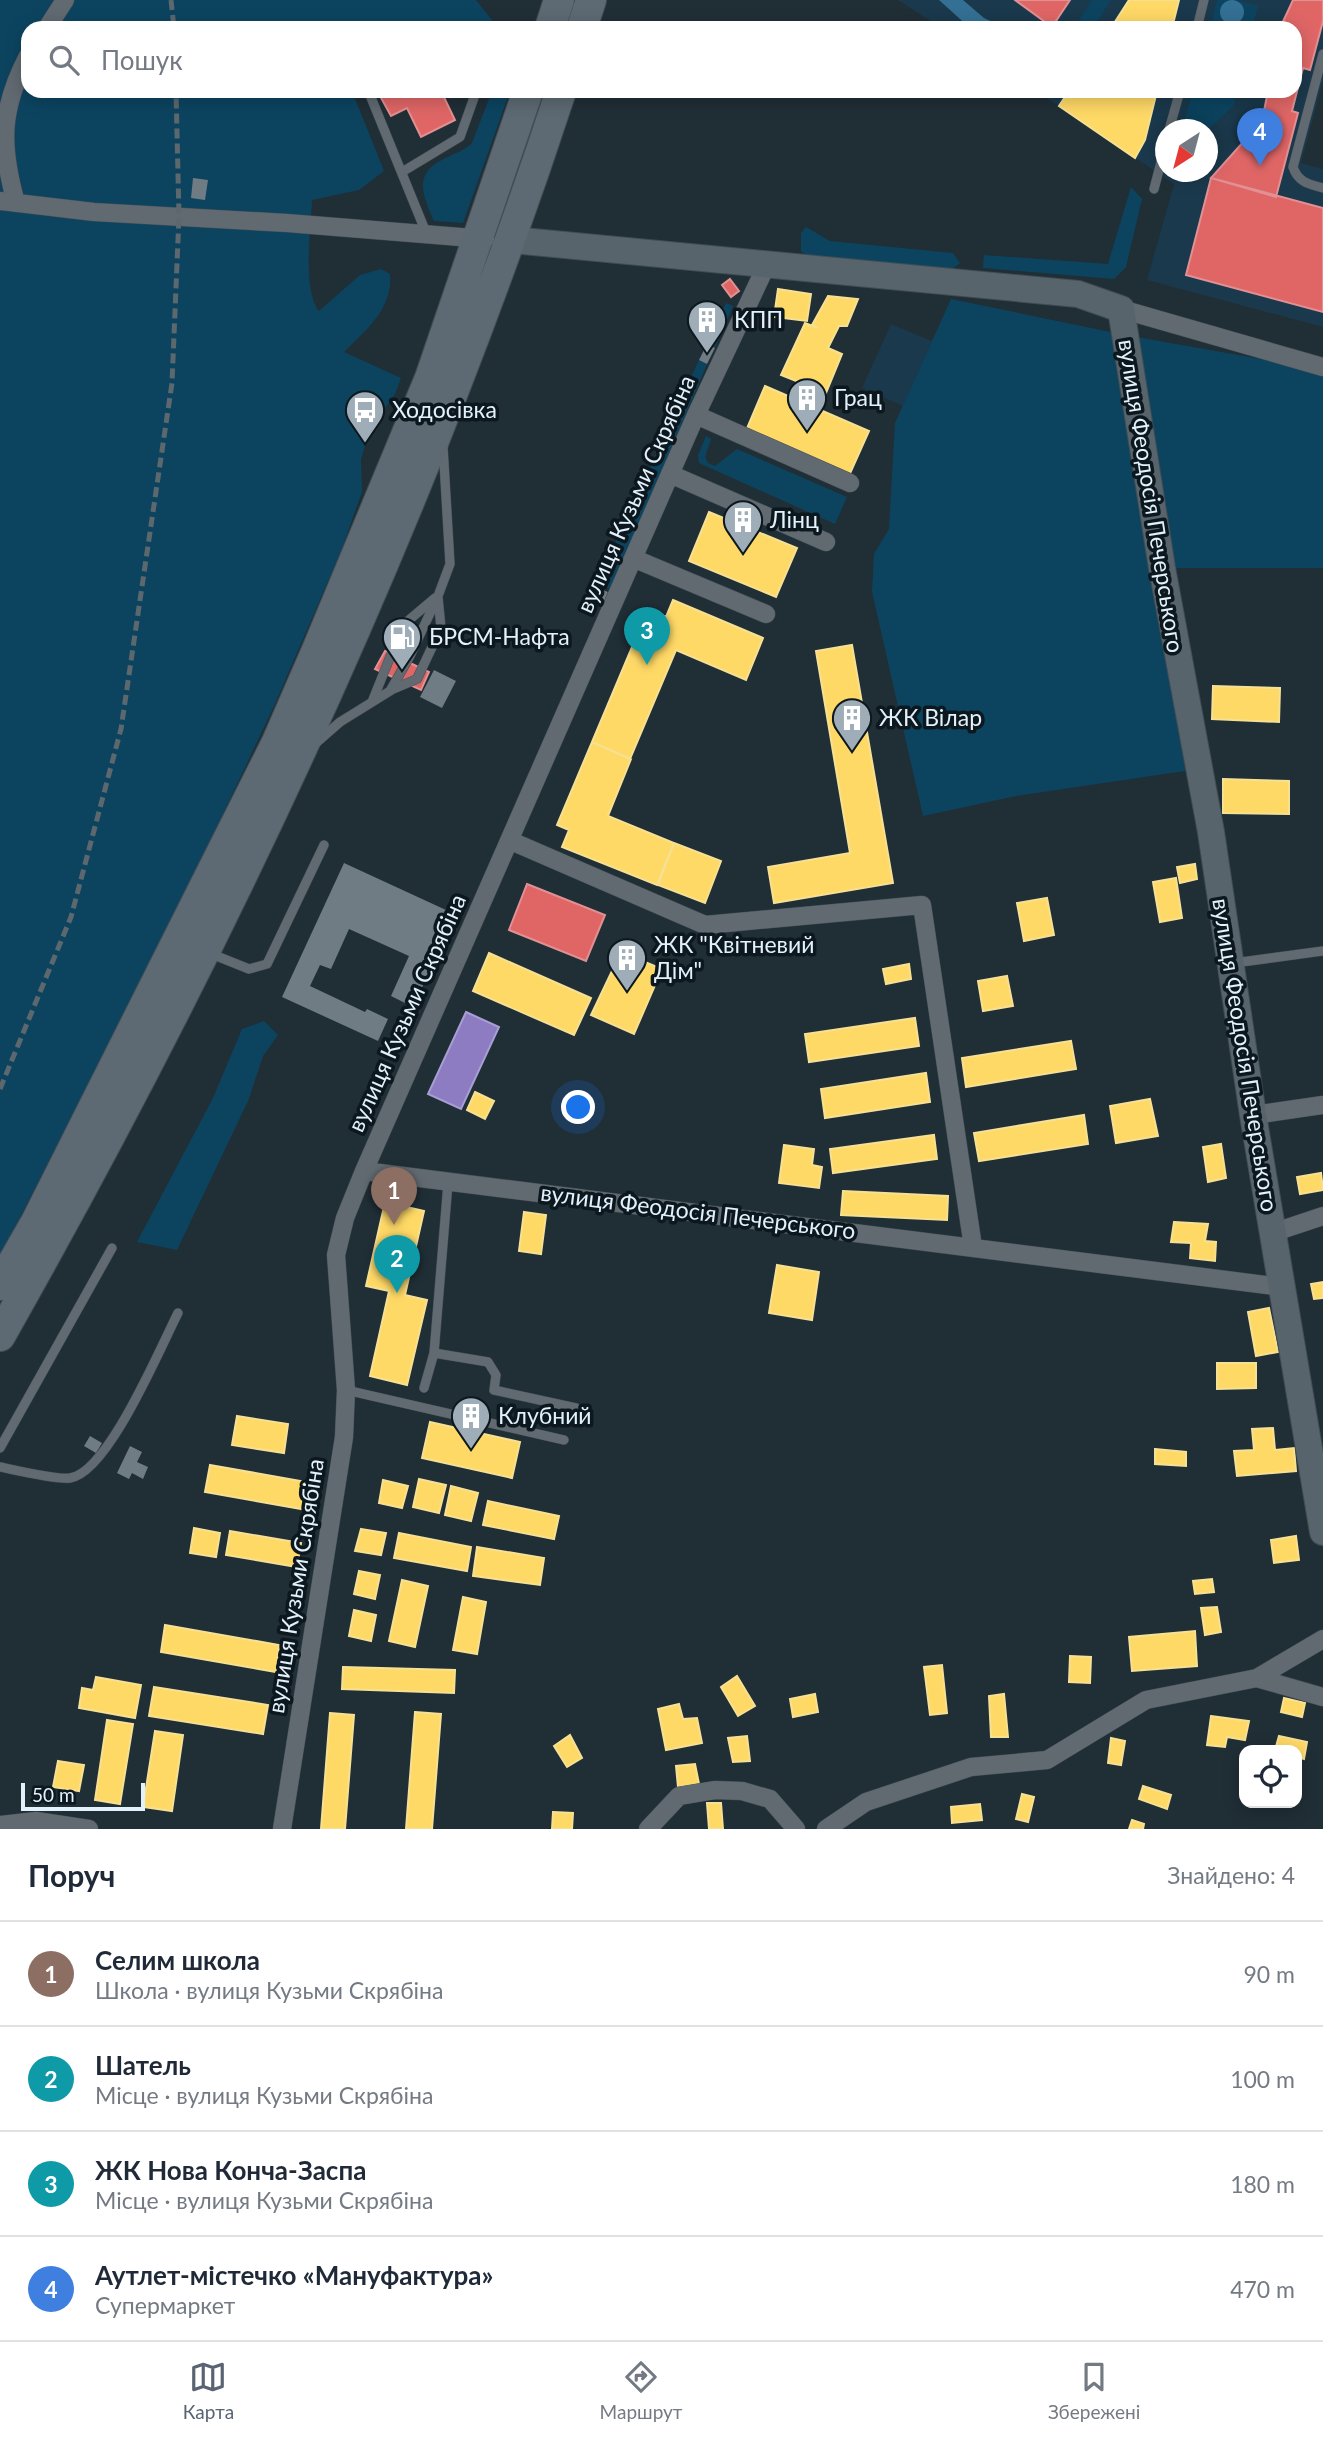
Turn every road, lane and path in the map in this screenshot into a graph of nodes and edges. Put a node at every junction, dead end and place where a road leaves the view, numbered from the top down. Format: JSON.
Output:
{"nodes":[{"id":1,"x":65,"y":0,"type":"edge"},
{"id":2,"x":591,"y":0,"type":"edge"},
{"id":3,"x":1204,"y":0,"type":"edge"},
{"id":4,"x":52,"y":21,"type":"edge"},
{"id":5,"x":584,"y":21,"type":"edge"},
{"id":6,"x":1199,"y":21,"type":"edge"},
{"id":7,"x":1323,"y":54,"type":"edge"},
{"id":8,"x":21,"y":66,"type":"edge"},
{"id":9,"x":371,"y":98,"type":"edge"},
{"id":10,"x":474,"y":98,"type":"edge"},
{"id":11,"x":526,"y":98,"type":"edge"},
{"id":12,"x":559,"y":98,"type":"edge"},
{"id":13,"x":1178,"y":98,"type":"edge"},
{"id":14,"x":1172,"y":119,"type":"edge"},
{"id":15,"x":402,"y":172,"type":"junction"},
{"id":16,"x":1156,"y":182,"type":"edge"},
{"id":17,"x":1323,"y":188,"type":"edge"},
{"id":18,"x":1154,"y":189,"type":"dead end"},
{"id":19,"x":8,"y":202,"type":"edge"},
{"id":20,"x":427,"y":234,"type":"junction"},
{"id":21,"x":479,"y":238,"type":"junction"},
{"id":22,"x":512,"y":240,"type":"junction"},
{"id":23,"x":767,"y":264,"type":"junction"},
{"id":24,"x":1121,"y":309,"type":"junction"},
{"id":25,"x":1323,"y":367,"type":"edge"},
{"id":26,"x":696,"y":415,"type":"junction"},
{"id":27,"x":440,"y":429,"type":"junction"},
{"id":28,"x":670,"y":474,"type":"junction"},
{"id":29,"x":850,"y":483,"type":"dead end"},
{"id":30,"x":826,"y":542,"type":"dead end"},
{"id":31,"x":635,"y":558,"type":"junction"},
{"id":32,"x":438,"y":596,"type":"junction"},
{"id":33,"x":766,"y":614,"type":"dead end"},
{"id":34,"x":390,"y":691,"type":"junction"},
{"id":35,"x":372,"y":702,"type":"junction"},
{"id":36,"x":298,"y":758,"type":"junction"},
{"id":37,"x":511,"y":841,"type":"junction"},
{"id":38,"x":324,"y":845,"type":"dead end"},
{"id":39,"x":205,"y":951,"type":"junction"},
{"id":40,"x":1323,"y":951,"type":"edge"},
{"id":41,"x":1230,"y":963,"type":"junction"},
{"id":42,"x":1323,"y":1105,"type":"edge"},
{"id":43,"x":1252,"y":1115,"type":"junction"},
{"id":44,"x":364,"y":1171,"type":"junction"},
{"id":45,"x":448,"y":1183,"type":"junction"},
{"id":46,"x":1323,"y":1216,"type":"edge"},
{"id":47,"x":1272,"y":1233,"type":"junction"},
{"id":48,"x":973,"y":1247,"type":"junction"},
{"id":49,"x":112,"y":1248,"type":"dead end"},
{"id":50,"x":0,"y":1285,"type":"edge"},
{"id":51,"x":1282,"y":1287,"type":"junction"},
{"id":52,"x":178,"y":1313,"type":"dead end"},
{"id":53,"x":0,"y":1336,"type":"edge"},
{"id":54,"x":434,"y":1353,"type":"junction"},
{"id":55,"x":424,"y":1388,"type":"dead end"},
{"id":56,"x":346,"y":1390,"type":"junction"},
{"id":57,"x":576,"y":1408,"type":"dead end"},
{"id":58,"x":564,"y":1440,"type":"dead end"},
{"id":59,"x":0,"y":1448,"type":"edge"},
{"id":60,"x":0,"y":1467,"type":"edge"},
{"id":61,"x":1323,"y":1532,"type":"edge"},
{"id":62,"x":1323,"y":1639,"type":"edge"},
{"id":63,"x":1257,"y":1678,"type":"junction"},
{"id":64,"x":1323,"y":1697,"type":"edge"},
{"id":65,"x":0,"y":1825,"type":"edge"},
{"id":66,"x":89,"y":1829,"type":"edge"},
{"id":67,"x":282,"y":1829,"type":"edge"},
{"id":68,"x":648,"y":1829,"type":"edge"},
{"id":69,"x":796,"y":1829,"type":"edge"},
{"id":70,"x":826,"y":1829,"type":"edge"}],
"edges":[{"from":1,"to":4,"type":"street"},
{"from":2,"to":5,"type":"main road"},
{"from":3,"to":6,"type":"lane"},
{"from":7,"to":17,"type":"lane"},
{"from":8,"to":19,"type":"street"},
{"from":9,"to":15,"type":"lane"},
{"from":10,"to":15,"type":"lane"},
{"from":11,"to":21,"type":"main road"},
{"from":12,"to":22,"type":"main road"},
{"from":13,"to":14,"type":"lane"},
{"from":15,"to":20,"type":"lane"},
{"from":16,"to":18,"type":"lane"},
{"from":19,"to":20,"type":"street"},
{"from":20,"to":21,"type":"street"},
{"from":21,"to":22,"type":"street"},
{"from":21,"to":50,"type":"main road"},
{"from":22,"to":23,"type":"street","name":"вулиця Феодосія Печерського"},
{"from":22,"to":27,"type":"main road"},
{"from":23,"to":24,"type":"street","name":"вулиця Феодосія Печерського"},
{"from":23,"to":26,"type":"street","name":"вулиця Кузьми Скрябіна"},
{"from":24,"to":25,"type":"street"},
{"from":24,"to":41,"type":"street","name":"вулиця Феодосія Печерського"},
{"from":26,"to":28,"type":"street","name":"вулиця Кузьми Скрябіна"},
{"from":26,"to":29,"type":"street"},
{"from":27,"to":32,"type":"lane"},
{"from":27,"to":36,"type":"main road"},
{"from":28,"to":30,"type":"street"},
{"from":28,"to":31,"type":"street","name":"вулиця Кузьми Скрябіна"},
{"from":31,"to":33,"type":"street"},
{"from":31,"to":37,"type":"street","name":"вулиця Кузьми Скрябіна"},
{"from":32,"to":34,"type":"lane"},
{"from":32,"to":34,"type":"lane"},
{"from":32,"to":35,"type":"lane"},
{"from":34,"to":35,"type":"lane"},
{"from":35,"to":36,"type":"lane"},
{"from":36,"to":39,"type":"main road"},
{"from":37,"to":44,"type":"street","name":"вулиця Кузьми Скрябіна"},
{"from":37,"to":48,"type":"street"},
{"from":38,"to":39,"type":"lane"},
{"from":39,"to":53,"type":"main road"},
{"from":40,"to":41,"type":"lane"},
{"from":41,"to":43,"type":"street","name":"вулиця Феодосія Печерського"},
{"from":42,"to":43,"type":"street"},
{"from":43,"to":47,"type":"street","name":"вулиця Феодосія Печерського"},
{"from":44,"to":45,"type":"street","name":"вулиця Феодосія Печерського"},
{"from":44,"to":56,"type":"street","name":"вулиця Кузьми Скрябіна"},
{"from":45,"to":48,"type":"street","name":"вулиця Феодосія Печерського"},
{"from":45,"to":54,"type":"lane"},
{"from":46,"to":47,"type":"street"},
{"from":47,"to":51,"type":"street","name":"вулиця Феодосія Печерського"},
{"from":48,"to":51,"type":"street","name":"вулиця Феодосія Печерського"},
{"from":49,"to":59,"type":"lane"},
{"from":51,"to":61,"type":"street","name":"вулиця Феодосія Печерського"},
{"from":52,"to":60,"type":"lane"},
{"from":54,"to":55,"type":"lane"},
{"from":54,"to":57,"type":"lane"},
{"from":56,"to":58,"type":"lane"},
{"from":56,"to":67,"type":"street","name":"вулиця Кузьми Скрябіна"},
{"from":62,"to":63,"type":"street"},
{"from":63,"to":64,"type":"street"},
{"from":63,"to":70,"type":"street"},
{"from":65,"to":66,"type":"street"},
{"from":68,"to":69,"type":"street"}]}
